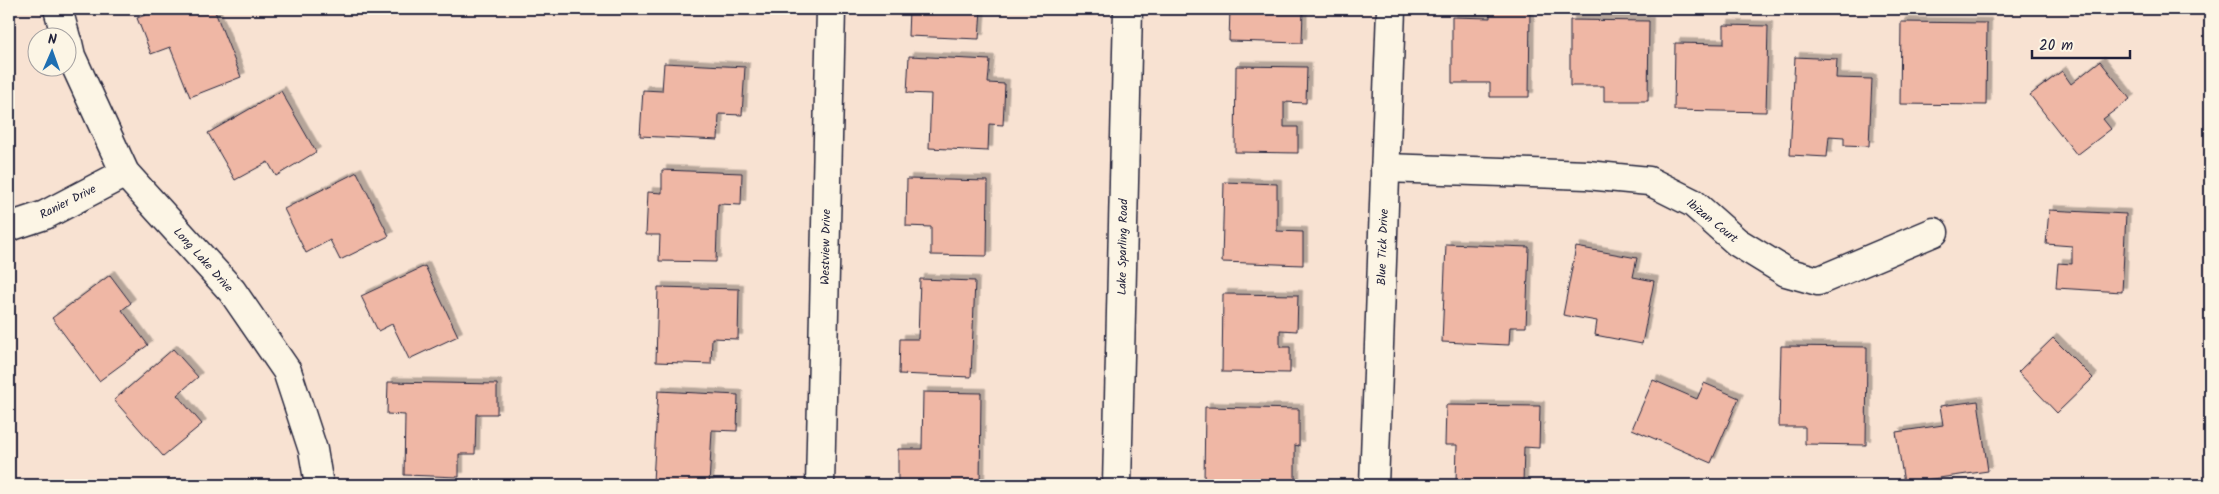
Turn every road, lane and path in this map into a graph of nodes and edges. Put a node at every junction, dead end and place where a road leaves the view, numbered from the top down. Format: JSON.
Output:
{"nodes":[{"id":1,"x":58,"y":9,"type":"edge"},
{"id":2,"x":832,"y":9,"type":"edge"},
{"id":3,"x":1128,"y":9,"type":"edge"},
{"id":4,"x":1391,"y":9,"type":"edge"},
{"id":5,"x":63,"y":28,"type":"edge"},
{"id":6,"x":78,"y":71,"type":"edge"},
{"id":7,"x":1385,"y":168,"type":"junction"},
{"id":8,"x":125,"y":173,"type":"junction"},
{"id":9,"x":9,"y":227,"type":"edge"},
{"id":10,"x":1934,"y":232,"type":"dead end"},
{"id":11,"x":319,"y":485,"type":"edge"},
{"id":12,"x":820,"y":485,"type":"edge"},
{"id":13,"x":1117,"y":485,"type":"edge"},
{"id":14,"x":1374,"y":485,"type":"edge"}],
"edges":[{"from":1,"to":5,"type":"street"},
{"from":2,"to":12,"type":"street","name":"Westview Drive"},
{"from":3,"to":13,"type":"street","name":"Lake Sparling Road"},
{"from":4,"to":7,"type":"street","name":"Blue Tick Drive"},
{"from":6,"to":8,"type":"street","name":"Long Lake Drive"},
{"from":7,"to":10,"type":"street","name":"Ibizan Court"},
{"from":7,"to":14,"type":"street","name":"Blue Tick Drive"},
{"from":8,"to":9,"type":"street","name":"Ranier Drive"},
{"from":8,"to":11,"type":"street","name":"Long Lake Drive"}]}
